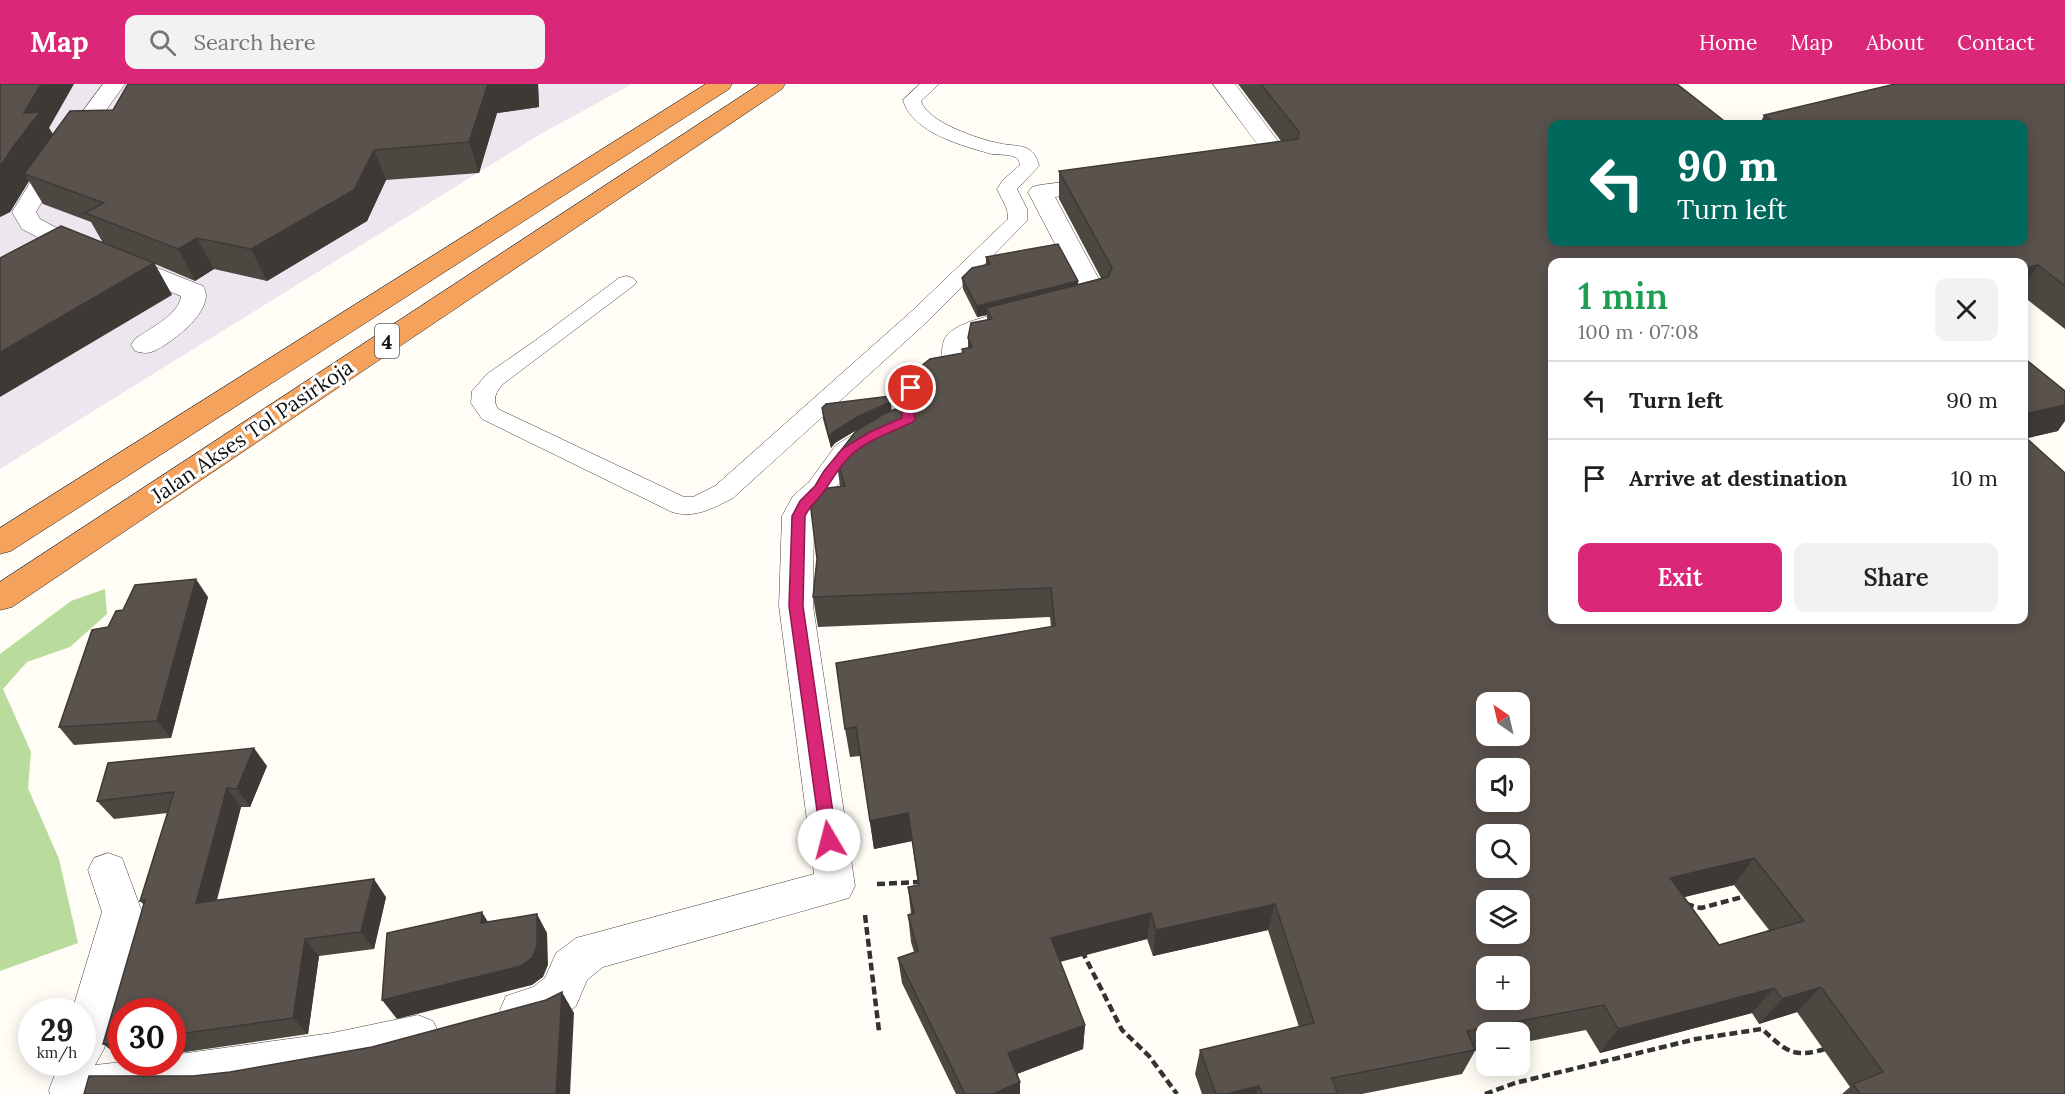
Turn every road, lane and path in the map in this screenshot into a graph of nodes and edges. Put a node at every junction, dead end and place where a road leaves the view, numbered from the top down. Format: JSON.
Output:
{"nodes":[{"id":1,"x":114,"y":84,"type":"edge"},
{"id":2,"x":721,"y":84,"type":"edge"},
{"id":3,"x":774,"y":84,"type":"edge"},
{"id":4,"x":930,"y":84,"type":"edge"},
{"id":5,"x":1224,"y":84,"type":"edge"},
{"id":6,"x":1234,"y":167,"type":"edge"},
{"id":7,"x":1139,"y":179,"type":"edge"},
{"id":8,"x":626,"y":282,"type":"dead end"},
{"id":9,"x":145,"y":345,"type":"dead end"},
{"id":10,"x":0,"y":543,"type":"edge"},
{"id":11,"x":0,"y":598,"type":"edge"},
{"id":12,"x":108,"y":870,"type":"dead end"},
{"id":13,"x":930,"y":881,"type":"edge"},
{"id":14,"x":848,"y":885,"type":"junction"},
{"id":15,"x":1758,"y":893,"type":"edge"},
{"id":16,"x":1679,"y":903,"type":"edge"},
{"id":17,"x":1079,"y":946,"type":"edge"},
{"id":18,"x":96,"y":1001,"type":"edge"},
{"id":19,"x":488,"y":1018,"type":"edge"},
{"id":20,"x":444,"y":1029,"type":"edge"},
{"id":21,"x":879,"y":1031,"type":"dead end"},
{"id":22,"x":1839,"y":1044,"type":"edge"},
{"id":23,"x":73,"y":1082,"type":"edge"},
{"id":24,"x":1177,"y":1094,"type":"edge"},
{"id":25,"x":1485,"y":1094,"type":"edge"}],
"edges":[{"from":1,"to":9,"type":"street"},
{"from":2,"to":10,"type":"highway","name":"Jalan Akses Tol Pasirkoja","number":"4"},
{"from":3,"to":11,"type":"highway","name":"Jalan Akses Tol Pasirkoja","number":"4"},
{"from":4,"to":8,"type":"lane"},
{"from":5,"to":6,"type":"street"},
{"from":7,"to":14,"type":"street"},
{"from":12,"to":18,"type":"street"},
{"from":13,"to":14,"type":"path"},
{"from":14,"to":19,"type":"street"},
{"from":14,"to":21,"type":"path"},
{"from":15,"to":16,"type":"path"},
{"from":17,"to":24,"type":"path"},
{"from":20,"to":23,"type":"street"},
{"from":22,"to":25,"type":"path"}]}
